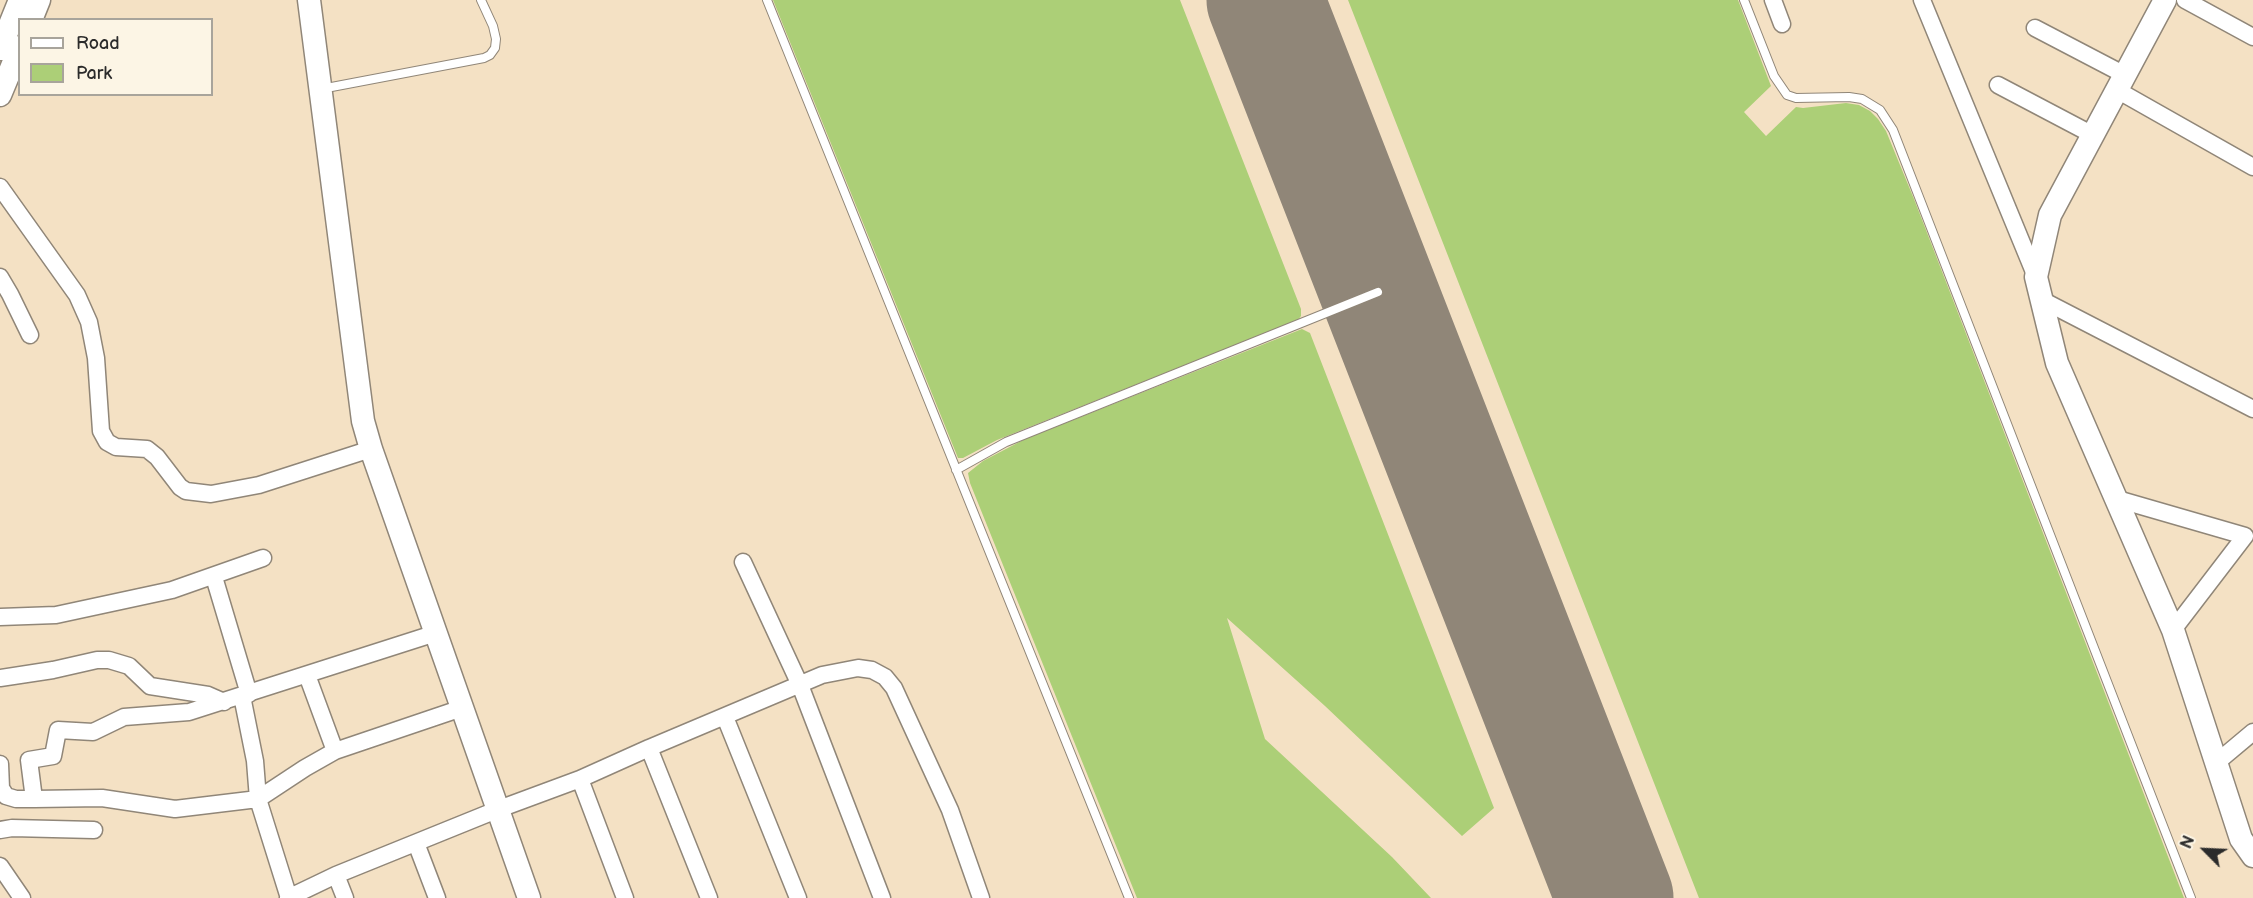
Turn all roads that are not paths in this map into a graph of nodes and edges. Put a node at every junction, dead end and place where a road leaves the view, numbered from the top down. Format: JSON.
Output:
{"nodes":[{"id":1,"x":21,"y":0,"type":"edge"},
{"id":2,"x":39,"y":0,"type":"edge"},
{"id":3,"x":309,"y":0,"type":"edge"},
{"id":4,"x":481,"y":0,"type":"edge"},
{"id":5,"x":767,"y":0,"type":"edge"},
{"id":6,"x":1744,"y":0,"type":"edge"},
{"id":7,"x":1773,"y":0,"type":"edge"},
{"id":8,"x":1922,"y":0,"type":"edge"},
{"id":9,"x":2165,"y":0,"type":"edge"},
{"id":10,"x":2185,"y":0,"type":"edge"},
{"id":11,"x":32,"y":18,"type":"edge"},
{"id":12,"x":1782,"y":24,"type":"dead end"},
{"id":13,"x":2035,"y":28,"type":"dead end"},
{"id":14,"x":2253,"y":37,"type":"edge"},
{"id":15,"x":0,"y":49,"type":"edge"},
{"id":16,"x":18,"y":52,"type":"edge"},
{"id":17,"x":2121,"y":83,"type":"junction"},
{"id":18,"x":1998,"y":85,"type":"dead end"},
{"id":19,"x":321,"y":89,"type":"junction"},
{"id":20,"x":0,"y":94,"type":"edge"},
{"id":21,"x":2093,"y":135,"type":"junction"},
{"id":22,"x":2253,"y":167,"type":"edge"},
{"id":23,"x":0,"y":187,"type":"edge"},
{"id":24,"x":0,"y":277,"type":"edge"},
{"id":25,"x":2036,"y":277,"type":"junction"},
{"id":26,"x":1378,"y":292,"type":"dead end"},
{"id":27,"x":2042,"y":300,"type":"junction"},
{"id":28,"x":30,"y":335,"type":"dead end"},
{"id":29,"x":2252,"y":407,"type":"edge"},
{"id":30,"x":371,"y":449,"type":"junction"},
{"id":31,"x":956,"y":470,"type":"junction"},
{"id":32,"x":2117,"y":499,"type":"junction"},
{"id":33,"x":2250,"y":533,"type":"edge"},
{"id":34,"x":263,"y":558,"type":"dead end"},
{"id":35,"x":743,"y":562,"type":"dead end"},
{"id":36,"x":213,"y":577,"type":"junction"},
{"id":37,"x":0,"y":617,"type":"edge"},
{"id":38,"x":2174,"y":630,"type":"junction"},
{"id":39,"x":436,"y":633,"type":"junction"},
{"id":40,"x":307,"y":675,"type":"junction"},
{"id":41,"x":0,"y":678,"type":"edge"},
{"id":42,"x":800,"y":685,"type":"junction"},
{"id":43,"x":246,"y":695,"type":"junction"},
{"id":44,"x":224,"y":702,"type":"junction"},
{"id":45,"x":462,"y":708,"type":"junction"},
{"id":46,"x":725,"y":717,"type":"junction"},
{"id":47,"x":2253,"y":732,"type":"edge"},
{"id":48,"x":649,"y":748,"type":"junction"},
{"id":49,"x":335,"y":751,"type":"junction"},
{"id":50,"x":0,"y":764,"type":"edge"},
{"id":51,"x":2216,"y":764,"type":"junction"},
{"id":52,"x":580,"y":779,"type":"junction"},
{"id":53,"x":34,"y":799,"type":"junction"},
{"id":54,"x":258,"y":799,"type":"junction"},
{"id":55,"x":499,"y":808,"type":"junction"},
{"id":56,"x":0,"y":830,"type":"edge"},
{"id":57,"x":94,"y":830,"type":"dead end"},
{"id":58,"x":416,"y":843,"type":"junction"},
{"id":59,"x":2253,"y":855,"type":"edge"},
{"id":60,"x":0,"y":866,"type":"edge"},
{"id":61,"x":336,"y":875,"type":"junction"},
{"id":62,"x":22,"y":898,"type":"edge"},
{"id":63,"x":288,"y":898,"type":"edge"},
{"id":64,"x":345,"y":898,"type":"edge"},
{"id":65,"x":437,"y":898,"type":"edge"},
{"id":66,"x":529,"y":898,"type":"edge"},
{"id":67,"x":625,"y":898,"type":"edge"},
{"id":68,"x":709,"y":898,"type":"edge"},
{"id":69,"x":798,"y":898,"type":"edge"},
{"id":70,"x":882,"y":898,"type":"edge"},
{"id":71,"x":981,"y":898,"type":"edge"},
{"id":72,"x":1129,"y":898,"type":"edge"},
{"id":73,"x":2191,"y":898,"type":"edge"}],
"edges":[{"from":1,"to":15,"type":"street"},
{"from":2,"to":11,"type":"street"},
{"from":3,"to":19,"type":"street"},
{"from":4,"to":19,"type":"lane"},
{"from":5,"to":31,"type":"lane"},
{"from":6,"to":73,"type":"lane"},
{"from":7,"to":12,"type":"street"},
{"from":8,"to":25,"type":"street"},
{"from":9,"to":17,"type":"street"},
{"from":10,"to":14,"type":"street"},
{"from":13,"to":17,"type":"street"},
{"from":16,"to":20,"type":"street"},
{"from":17,"to":21,"type":"street"},
{"from":17,"to":22,"type":"street"},
{"from":18,"to":21,"type":"street"},
{"from":19,"to":30,"type":"street"},
{"from":21,"to":25,"type":"street"},
{"from":23,"to":30,"type":"street"},
{"from":24,"to":28,"type":"street"},
{"from":25,"to":27,"type":"street"},
{"from":26,"to":31,"type":"lane"},
{"from":27,"to":29,"type":"street"},
{"from":27,"to":32,"type":"street"},
{"from":30,"to":39,"type":"street"},
{"from":31,"to":72,"type":"lane"},
{"from":32,"to":33,"type":"street"},
{"from":32,"to":38,"type":"street"},
{"from":33,"to":38,"type":"street"},
{"from":34,"to":36,"type":"street"},
{"from":35,"to":42,"type":"street"},
{"from":36,"to":37,"type":"street"},
{"from":36,"to":43,"type":"street"},
{"from":38,"to":51,"type":"street"},
{"from":39,"to":40,"type":"street"},
{"from":39,"to":45,"type":"street"},
{"from":40,"to":43,"type":"street"},
{"from":40,"to":49,"type":"street"},
{"from":41,"to":44,"type":"street"},
{"from":42,"to":46,"type":"street"},
{"from":42,"to":70,"type":"street"},
{"from":42,"to":71,"type":"street"},
{"from":43,"to":44,"type":"street"},
{"from":43,"to":54,"type":"street"},
{"from":44,"to":53,"type":"street"},
{"from":45,"to":49,"type":"street"},
{"from":45,"to":55,"type":"street"},
{"from":46,"to":48,"type":"street"},
{"from":46,"to":69,"type":"street"},
{"from":47,"to":51,"type":"street"},
{"from":48,"to":52,"type":"street"},
{"from":48,"to":68,"type":"street"},
{"from":49,"to":54,"type":"street"},
{"from":50,"to":53,"type":"street"},
{"from":51,"to":59,"type":"street"},
{"from":52,"to":55,"type":"street"},
{"from":52,"to":67,"type":"street"},
{"from":53,"to":54,"type":"street"},
{"from":54,"to":63,"type":"street"},
{"from":55,"to":58,"type":"street"},
{"from":55,"to":66,"type":"street"},
{"from":56,"to":57,"type":"street"},
{"from":58,"to":61,"type":"street"},
{"from":58,"to":65,"type":"street"},
{"from":60,"to":62,"type":"street"},
{"from":61,"to":63,"type":"street"},
{"from":61,"to":64,"type":"street"}]}
